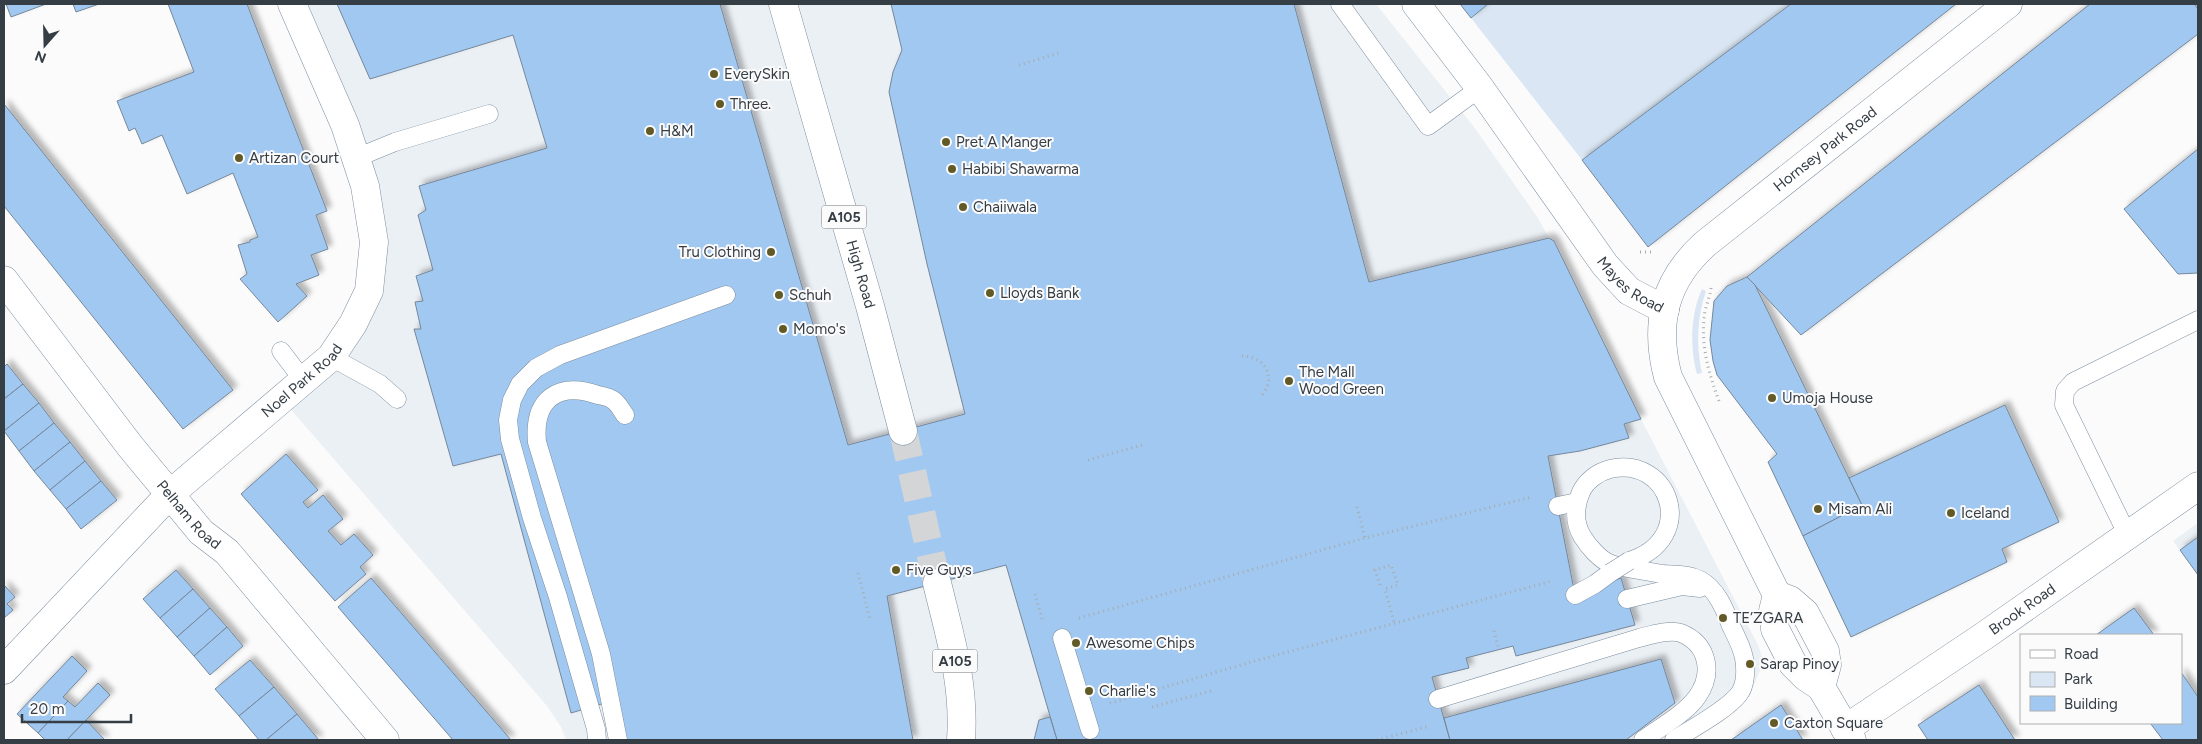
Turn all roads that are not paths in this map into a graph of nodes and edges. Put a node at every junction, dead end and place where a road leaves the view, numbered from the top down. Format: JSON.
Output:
{"nodes":[{"id":1,"x":292,"y":4,"type":"edge"},
{"id":2,"x":783,"y":4,"type":"edge"},
{"id":3,"x":1340,"y":4,"type":"edge"},
{"id":4,"x":1416,"y":4,"type":"edge"},
{"id":5,"x":2008,"y":4,"type":"edge"},
{"id":6,"x":1480,"y":88,"type":"junction"},
{"id":7,"x":489,"y":114,"type":"dead end"},
{"id":8,"x":356,"y":158,"type":"junction"},
{"id":9,"x":4,"y":280,"type":"edge"},
{"id":10,"x":726,"y":294,"type":"dead end"},
{"id":11,"x":1665,"y":310,"type":"junction"},
{"id":12,"x":2198,"y":320,"type":"edge"},
{"id":13,"x":280,"y":351,"type":"dead end"},
{"id":14,"x":331,"y":358,"type":"junction"},
{"id":15,"x":303,"y":380,"type":"junction"},
{"id":16,"x":396,"y":399,"type":"dead end"},
{"id":17,"x":625,"y":415,"type":"dead end"},
{"id":18,"x":903,"y":431,"type":"tunnel mouth"},
{"id":19,"x":2198,"y":486,"type":"edge"},
{"id":20,"x":170,"y":494,"type":"junction"},
{"id":21,"x":1577,"y":502,"type":"junction"},
{"id":22,"x":1558,"y":506,"type":"dead end"},
{"id":23,"x":2128,"y":536,"type":"junction"},
{"id":24,"x":937,"y":583,"type":"tunnel mouth"},
{"id":25,"x":1713,"y":591,"type":"junction"},
{"id":26,"x":1575,"y":595,"type":"dead end"},
{"id":27,"x":1627,"y":599,"type":"dead end"},
{"id":28,"x":1062,"y":638,"type":"dead end"},
{"id":29,"x":4,"y":670,"type":"edge"},
{"id":30,"x":1438,"y":699,"type":"dead end"},
{"id":31,"x":1090,"y":730,"type":"dead end"},
{"id":32,"x":1849,"y":734,"type":"edge"},
{"id":33,"x":385,"y":740,"type":"edge"},
{"id":34,"x":597,"y":740,"type":"edge"},
{"id":35,"x":618,"y":740,"type":"edge"},
{"id":36,"x":961,"y":740,"type":"edge"},
{"id":37,"x":1643,"y":740,"type":"edge"},
{"id":38,"x":1674,"y":740,"type":"edge"}],
"edges":[{"from":1,"to":8,"type":"street","name":"Noel Park Road"},
{"from":2,"to":18,"type":"street","name":"High Road","number":"A105"},
{"from":3,"to":6,"type":"lane"},
{"from":4,"to":6,"type":"street","name":"Mayes Road"},
{"from":5,"to":11,"type":"street","name":"Hornsey Park Road"},
{"from":6,"to":11,"type":"street","name":"Mayes Road"},
{"from":7,"to":8,"type":"lane"},
{"from":8,"to":14,"type":"street","name":"Noel Park Road"},
{"from":9,"to":20,"type":"street","name":"Pelham Road"},
{"from":10,"to":34,"type":"lane"},
{"from":11,"to":32,"type":"street","name":"Mayes Road"},
{"from":12,"to":23,"type":"lane"},
{"from":13,"to":15,"type":"lane"},
{"from":14,"to":15,"type":"street","name":"Noel Park Road"},
{"from":14,"to":16,"type":"lane"},
{"from":15,"to":20,"type":"street","name":"Noel Park Road"},
{"from":17,"to":35,"type":"lane"},
{"from":19,"to":23,"type":"street","name":"Brook Road"},
{"from":20,"to":29,"type":"street","name":"Noel Park Road"},
{"from":20,"to":33,"type":"street","name":"Pelham Road"},
{"from":21,"to":22,"type":"lane"},
{"from":21,"to":25,"type":"lane"},
{"from":21,"to":26,"type":"lane","bridge":true},
{"from":23,"to":32,"type":"street","name":"Brook Road"},
{"from":24,"to":36,"type":"street","number":"A105"},
{"from":25,"to":27,"type":"lane"},
{"from":25,"to":38,"type":"lane"},
{"from":28,"to":31,"type":"lane"},
{"from":30,"to":37,"type":"lane"}]}
